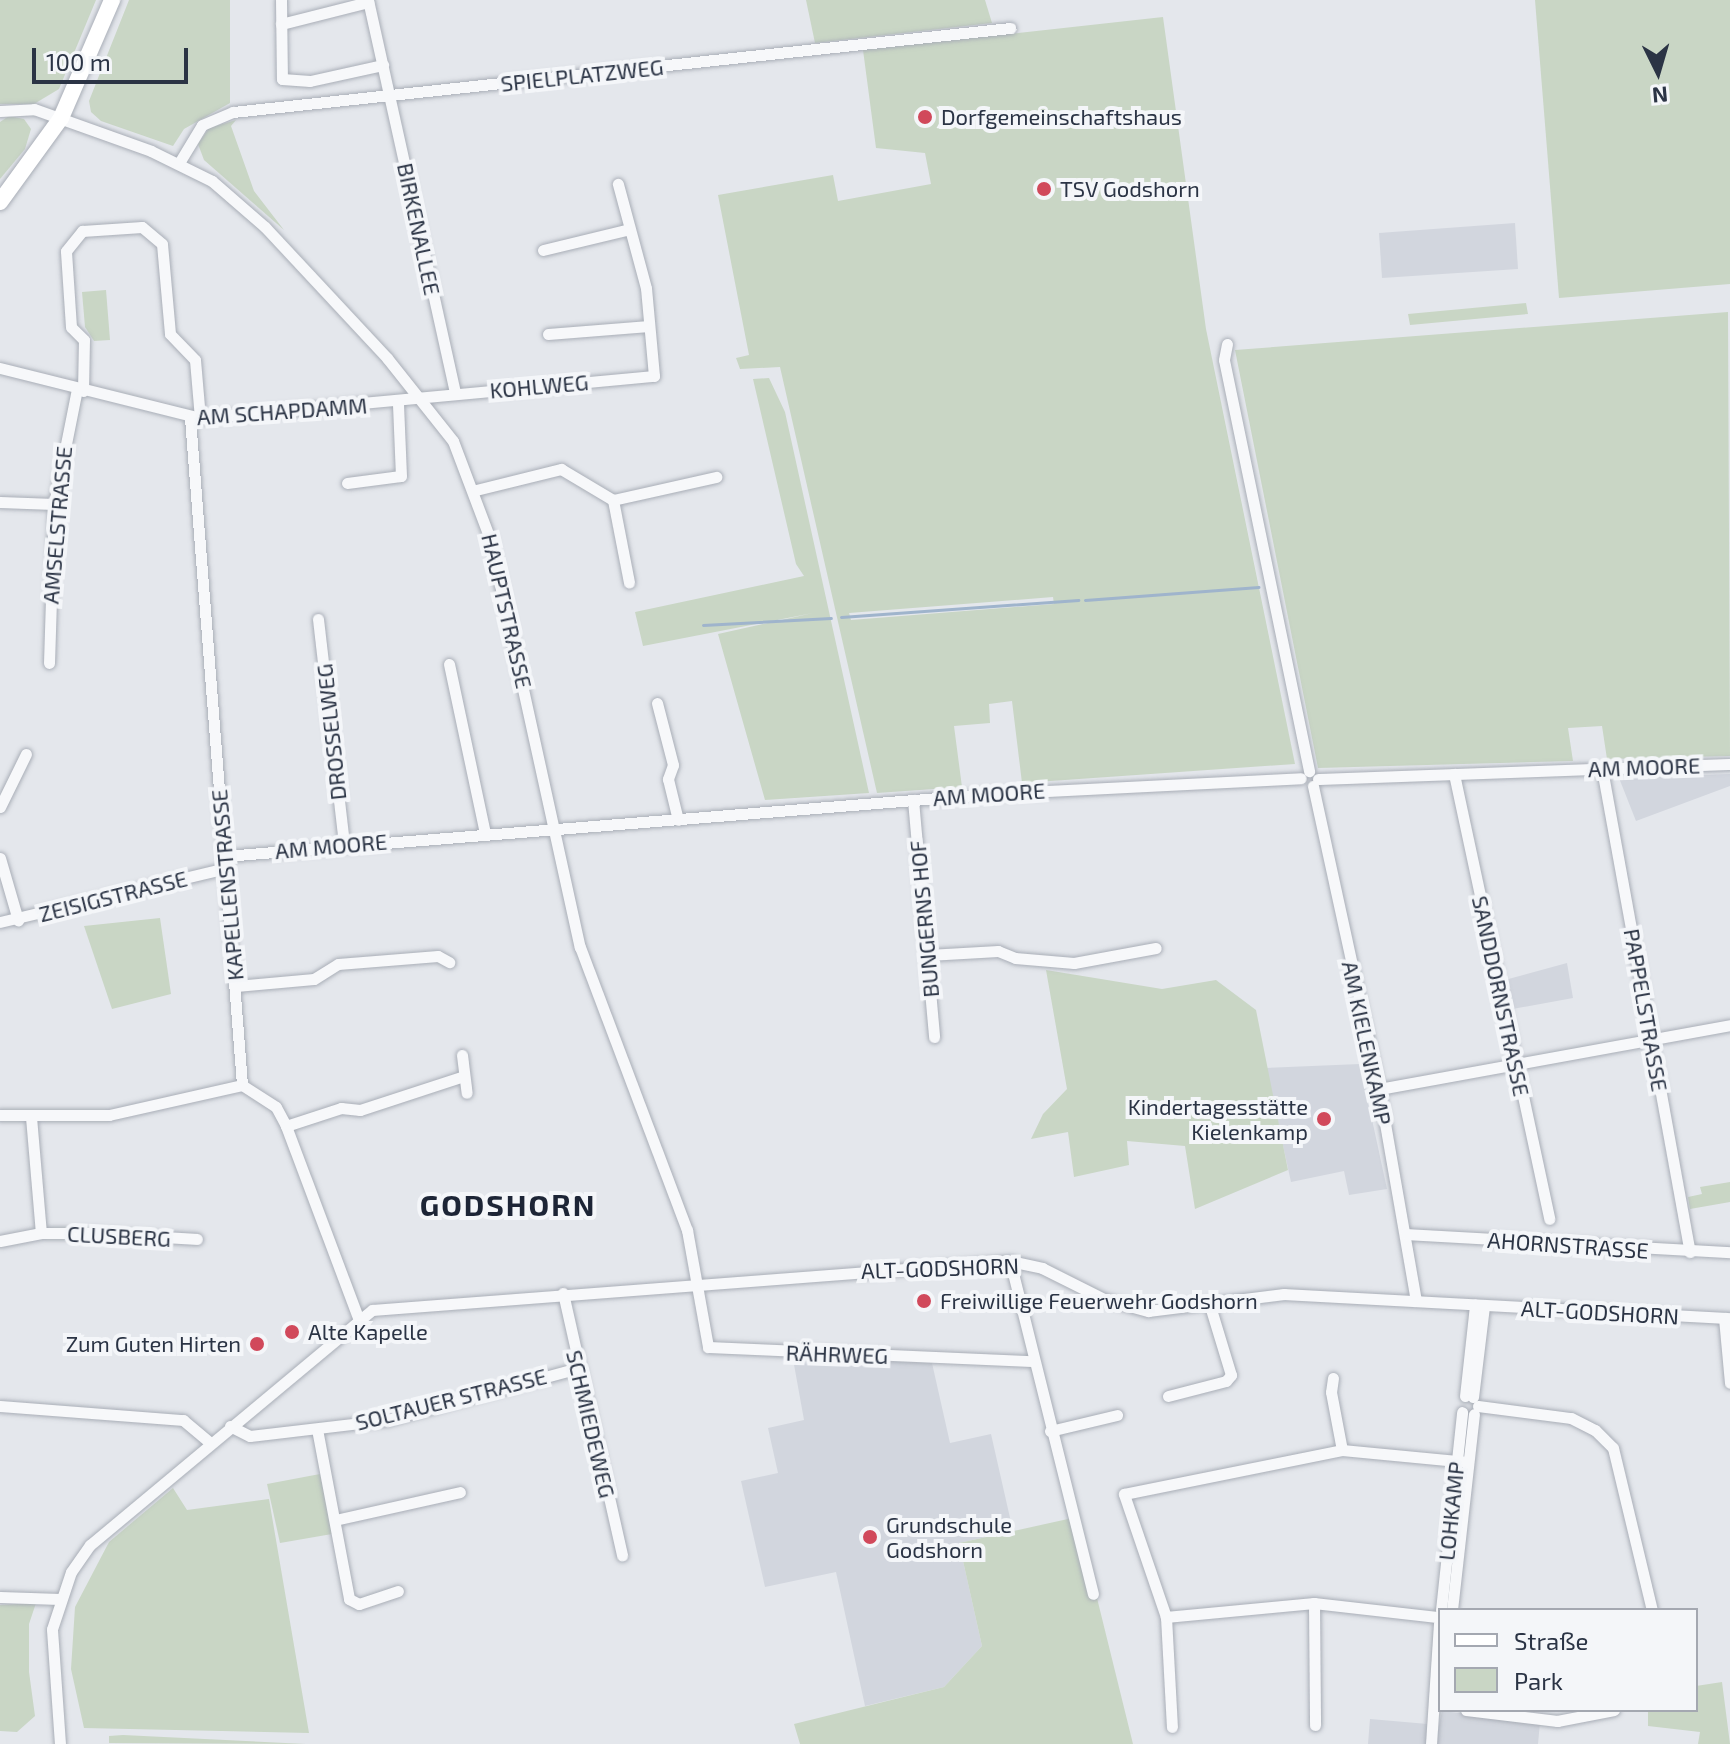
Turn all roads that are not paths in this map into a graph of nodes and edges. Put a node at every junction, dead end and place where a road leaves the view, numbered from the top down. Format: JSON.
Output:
{"nodes":[{"id":1,"x":112,"y":0,"type":"edge"},
{"id":2,"x":281,"y":0,"type":"edge"},
{"id":3,"x":368,"y":1,"type":"edge"},
{"id":4,"x":281,"y":24,"type":"junction"},
{"id":5,"x":1010,"y":28,"type":"dead end"},
{"id":6,"x":383,"y":65,"type":"junction"},
{"id":7,"x":390,"y":97,"type":"junction"},
{"id":8,"x":0,"y":111,"type":"edge"},
{"id":9,"x":61,"y":118,"type":"junction"},
{"id":10,"x":179,"y":163,"type":"junction"},
{"id":11,"x":618,"y":184,"type":"dead end"},
{"id":12,"x":0,"y":202,"type":"edge"},
{"id":13,"x":630,"y":229,"type":"junction"},
{"id":14,"x":543,"y":250,"type":"dead end"},
{"id":15,"x":649,"y":326,"type":"junction"},
{"id":16,"x":548,"y":334,"type":"dead end"},
{"id":17,"x":1227,"y":344,"type":"dead end"},
{"id":18,"x":0,"y":368,"type":"edge"},
{"id":19,"x":80,"y":390,"type":"junction"},
{"id":20,"x":455,"y":394,"type":"junction"},
{"id":21,"x":425,"y":399,"type":"junction"},
{"id":22,"x":398,"y":403,"type":"junction"},
{"id":23,"x":195,"y":418,"type":"junction"},
{"id":24,"x":716,"y":477,"type":"dead end"},
{"id":25,"x":347,"y":483,"type":"dead end"},
{"id":26,"x":476,"y":490,"type":"junction"},
{"id":27,"x":613,"y":500,"type":"junction"},
{"id":28,"x":0,"y":502,"type":"edge"},
{"id":29,"x":54,"y":504,"type":"junction"},
{"id":30,"x":629,"y":582,"type":"dead end"},
{"id":31,"x":318,"y":619,"type":"dead end"},
{"id":32,"x":49,"y":663,"type":"dead end"},
{"id":33,"x":449,"y":664,"type":"dead end"},
{"id":34,"x":657,"y":703,"type":"dead end"},
{"id":35,"x":26,"y":754,"type":"dead end"},
{"id":36,"x":1730,"y":764,"type":"edge"},
{"id":37,"x":1602,"y":769,"type":"junction"},
{"id":38,"x":1454,"y":774,"type":"junction"},
{"id":39,"x":1310,"y":778,"type":"junction"},
{"id":40,"x":913,"y":800,"type":"junction"},
{"id":41,"x":0,"y":807,"type":"edge"},
{"id":42,"x":678,"y":820,"type":"junction"},
{"id":43,"x":557,"y":830,"type":"junction"},
{"id":44,"x":485,"y":834,"type":"junction"},
{"id":45,"x":344,"y":844,"type":"junction"},
{"id":46,"x":0,"y":858,"type":"edge"},
{"id":47,"x":225,"y":862,"type":"junction"},
{"id":48,"x":18,"y":920,"type":"junction"},
{"id":49,"x":0,"y":922,"type":"edge"},
{"id":50,"x":1156,"y":948,"type":"dead end"},
{"id":51,"x":928,"y":955,"type":"junction"},
{"id":52,"x":449,"y":962,"type":"dead end"},
{"id":53,"x":236,"y":986,"type":"junction"},
{"id":54,"x":1730,"y":1025,"type":"edge"},
{"id":55,"x":934,"y":1037,"type":"dead end"},
{"id":56,"x":1651,"y":1039,"type":"junction"},
{"id":57,"x":462,"y":1055,"type":"dead end"},
{"id":58,"x":1515,"y":1064,"type":"junction"},
{"id":59,"x":464,"y":1076,"type":"junction"},
{"id":60,"x":242,"y":1085,"type":"junction"},
{"id":61,"x":1379,"y":1089,"type":"junction"},
{"id":62,"x":467,"y":1093,"type":"dead end"},
{"id":63,"x":0,"y":1115,"type":"edge"},
{"id":64,"x":31,"y":1117,"type":"junction"},
{"id":65,"x":286,"y":1126,"type":"junction"},
{"id":66,"x":1549,"y":1219,"type":"dead end"},
{"id":67,"x":41,"y":1233,"type":"junction"},
{"id":68,"x":1406,"y":1234,"type":"junction"},
{"id":69,"x":197,"y":1239,"type":"dead end"},
{"id":70,"x":0,"y":1241,"type":"edge"},
{"id":71,"x":1690,"y":1252,"type":"junction"},
{"id":72,"x":1730,"y":1252,"type":"edge"},
{"id":73,"x":1010,"y":1261,"type":"junction"},
{"id":74,"x":695,"y":1283,"type":"junction"},
{"id":75,"x":563,"y":1293,"type":"junction"},
{"id":76,"x":1416,"y":1301,"type":"junction"},
{"id":77,"x":1480,"y":1305,"type":"junction"},
{"id":78,"x":1210,"y":1306,"type":"junction"},
{"id":79,"x":358,"y":1318,"type":"junction"},
{"id":80,"x":1727,"y":1318,"type":"edge"},
{"id":81,"x":1032,"y":1361,"type":"junction"},
{"id":82,"x":578,"y":1368,"type":"junction"},
{"id":83,"x":1333,"y":1378,"type":"dead end"},
{"id":84,"x":1730,"y":1383,"type":"edge"},
{"id":85,"x":1168,"y":1396,"type":"dead end"},
{"id":86,"x":1470,"y":1405,"type":"junction"},
{"id":87,"x":0,"y":1406,"type":"edge"},
{"id":88,"x":1117,"y":1415,"type":"dead end"},
{"id":89,"x":230,"y":1426,"type":"junction"},
{"id":90,"x":317,"y":1429,"type":"junction"},
{"id":91,"x":1050,"y":1431,"type":"junction"},
{"id":92,"x":210,"y":1443,"type":"junction"},
{"id":93,"x":1342,"y":1450,"type":"junction"},
{"id":94,"x":1462,"y":1461,"type":"junction"},
{"id":95,"x":460,"y":1492,"type":"dead end"},
{"id":96,"x":335,"y":1520,"type":"junction"},
{"id":97,"x":622,"y":1555,"type":"dead end"},
{"id":98,"x":398,"y":1591,"type":"dead end"},
{"id":99,"x":1093,"y":1594,"type":"dead end"},
{"id":100,"x":0,"y":1597,"type":"edge"},
{"id":101,"x":60,"y":1599,"type":"junction"},
{"id":102,"x":1314,"y":1603,"type":"junction"},
{"id":103,"x":1443,"y":1608,"type":"edge"},
{"id":104,"x":1652,"y":1608,"type":"edge"},
{"id":105,"x":1438,"y":1614,"type":"edge"},
{"id":106,"x":1166,"y":1617,"type":"junction"},
{"id":107,"x":1438,"y":1703,"type":"edge"},
{"id":108,"x":1507,"y":1712,"type":"edge"},
{"id":109,"x":1596,"y":1712,"type":"edge"},
{"id":110,"x":1568,"y":1715,"type":"edge"},
{"id":111,"x":1315,"y":1725,"type":"dead end"},
{"id":112,"x":1172,"y":1727,"type":"dead end"},
{"id":113,"x":60,"y":1744,"type":"edge"},
{"id":114,"x":1431,"y":1744,"type":"edge"}],
"edges":[{"from":1,"to":9,"type":"street"},
{"from":2,"to":4,"type":"street"},
{"from":3,"to":4,"type":"street","name":"BIRKENALLEE"},
{"from":3,"to":6,"type":"street","name":"BIRKENALLEE"},
{"from":4,"to":6,"type":"street"},
{"from":5,"to":7,"type":"street","name":"SPIELPLATZWEG"},
{"from":6,"to":7,"type":"street","name":"BIRKENALLEE"},
{"from":7,"to":10,"type":"street","name":"SPIELPLATZWEG"},
{"from":7,"to":20,"type":"street","name":"BIRKENALLEE"},
{"from":8,"to":9,"type":"street","name":"HAUPTSTRASSE"},
{"from":9,"to":10,"type":"street","name":"HAUPTSTRASSE"},
{"from":9,"to":12,"type":"street"},
{"from":10,"to":21,"type":"street","name":"HAUPTSTRASSE"},
{"from":11,"to":13,"type":"street"},
{"from":13,"to":14,"type":"street"},
{"from":13,"to":15,"type":"street"},
{"from":15,"to":16,"type":"street"},
{"from":15,"to":20,"type":"street","name":"KOHLWEG"},
{"from":17,"to":39,"type":"street","name":"AM KIELENKAMP"},
{"from":18,"to":19,"type":"street","name":"AM SCHAPDAMM"},
{"from":19,"to":23,"type":"street","name":"AM SCHAPDAMM"},
{"from":19,"to":23,"type":"street","name":"AMSELSTRASSE"},
{"from":19,"to":29,"type":"street","name":"AMSELSTRASSE"},
{"from":20,"to":21,"type":"street","name":"KOHLWEG"},
{"from":21,"to":22,"type":"street","name":"AM SCHAPDAMM"},
{"from":21,"to":26,"type":"street","name":"HAUPTSTRASSE"},
{"from":22,"to":23,"type":"street","name":"AM SCHAPDAMM"},
{"from":22,"to":25,"type":"street"},
{"from":23,"to":47,"type":"street","name":"KAPELLENSTRASSE"},
{"from":24,"to":27,"type":"street"},
{"from":26,"to":27,"type":"street"},
{"from":26,"to":43,"type":"street","name":"HAUPTSTRASSE"},
{"from":27,"to":30,"type":"street"},
{"from":28,"to":29,"type":"street"},
{"from":29,"to":32,"type":"street","name":"AMSELSTRASSE"},
{"from":31,"to":45,"type":"street","name":"DROSSELWEG"},
{"from":33,"to":44,"type":"street"},
{"from":34,"to":42,"type":"street"},
{"from":35,"to":41,"type":"street"},
{"from":36,"to":37,"type":"street","name":"AM MOORE"},
{"from":37,"to":38,"type":"street","name":"AM MOORE"},
{"from":37,"to":56,"type":"street","name":"PAPPELSTRASSE"},
{"from":38,"to":39,"type":"street","name":"AM MOORE"},
{"from":38,"to":58,"type":"street","name":"SANDDORNSTRASSE"},
{"from":39,"to":40,"type":"street","name":"AM MOORE"},
{"from":39,"to":61,"type":"street","name":"AM KIELENKAMP"},
{"from":40,"to":42,"type":"street","name":"AM MOORE"},
{"from":40,"to":51,"type":"street","name":"BUNGERNS HOF"},
{"from":42,"to":43,"type":"street","name":"AM MOORE"},
{"from":43,"to":44,"type":"street","name":"AM MOORE"},
{"from":43,"to":74,"type":"street","name":"HAUPTSTRASSE"},
{"from":44,"to":45,"type":"street","name":"AM MOORE"},
{"from":45,"to":47,"type":"street","name":"AM MOORE"},
{"from":46,"to":48,"type":"street"},
{"from":47,"to":48,"type":"street","name":"ZEISIGSTRASSE"},
{"from":47,"to":53,"type":"street","name":"KAPELLENSTRASSE"},
{"from":48,"to":49,"type":"street","name":"ZEISIGSTRASSE"},
{"from":50,"to":51,"type":"street"},
{"from":51,"to":55,"type":"street","name":"BUNGERNS HOF"},
{"from":52,"to":53,"type":"street"},
{"from":53,"to":60,"type":"street","name":"KAPELLENSTRASSE"},
{"from":54,"to":56,"type":"street"},
{"from":56,"to":58,"type":"street"},
{"from":56,"to":71,"type":"street","name":"PAPPELSTRASSE"},
{"from":57,"to":59,"type":"street"},
{"from":58,"to":61,"type":"street"},
{"from":58,"to":66,"type":"street","name":"SANDDORNSTRASSE"},
{"from":59,"to":62,"type":"street"},
{"from":59,"to":65,"type":"street"},
{"from":60,"to":64,"type":"street"},
{"from":60,"to":65,"type":"street"},
{"from":61,"to":68,"type":"street","name":"AM KIELENKAMP"},
{"from":63,"to":64,"type":"street"},
{"from":64,"to":67,"type":"street","name":"CLUSBERG"},
{"from":65,"to":79,"type":"street"},
{"from":67,"to":69,"type":"street","name":"CLUSBERG"},
{"from":67,"to":70,"type":"street","name":"CLUSBERG"},
{"from":68,"to":71,"type":"street","name":"AHORNSTRASSE"},
{"from":68,"to":76,"type":"street","name":"AM KIELENKAMP"},
{"from":71,"to":72,"type":"street","name":"AHORNSTRASSE"},
{"from":73,"to":74,"type":"street","name":"ALT-GODSHORN"},
{"from":73,"to":78,"type":"street","name":"ALT-GODSHORN"},
{"from":73,"to":81,"type":"street"},
{"from":74,"to":75,"type":"street","name":"ALT-GODSHORN"},
{"from":74,"to":81,"type":"street","name":"RÄHRWEG"},
{"from":75,"to":79,"type":"street","name":"ALT-GODSHORN"},
{"from":75,"to":82,"type":"street","name":"SCHMIEDEWEG"},
{"from":76,"to":77,"type":"street","name":"ALT-GODSHORN"},
{"from":76,"to":78,"type":"street","name":"ALT-GODSHORN"},
{"from":77,"to":80,"type":"street","name":"ALT-GODSHORN"},
{"from":77,"to":86,"type":"street","name":"LOHKAMP"},
{"from":78,"to":85,"type":"street"},
{"from":79,"to":89,"type":"street","name":"ALT-GODSHORN"},
{"from":80,"to":84,"type":"street"},
{"from":81,"to":91,"type":"street"},
{"from":82,"to":90,"type":"street","name":"SOLTAUER STRASSE"},
{"from":82,"to":97,"type":"street","name":"SCHMIEDEWEG"},
{"from":83,"to":93,"type":"street"},
{"from":86,"to":94,"type":"street","name":"LOHKAMP"},
{"from":86,"to":104,"type":"street"},
{"from":87,"to":92,"type":"street"},
{"from":88,"to":91,"type":"street"},
{"from":89,"to":90,"type":"street","name":"SOLTAUER STRASSE"},
{"from":89,"to":92,"type":"street","name":"ALT-GODSHORN"},
{"from":90,"to":96,"type":"street"},
{"from":91,"to":99,"type":"street"},
{"from":92,"to":101,"type":"street","name":"ALT-GODSHORN"},
{"from":93,"to":94,"type":"street"},
{"from":93,"to":106,"type":"street"},
{"from":94,"to":103,"type":"street","name":"LOHKAMP"},
{"from":95,"to":96,"type":"street"},
{"from":96,"to":98,"type":"street"},
{"from":100,"to":101,"type":"street"},
{"from":101,"to":113,"type":"street","name":"ALT-GODSHORN"},
{"from":102,"to":105,"type":"street"},
{"from":102,"to":106,"type":"street"},
{"from":102,"to":111,"type":"street"},
{"from":106,"to":112,"type":"street"},
{"from":107,"to":114,"type":"street","name":"LOHKAMP"},
{"from":108,"to":110,"type":"street"},
{"from":109,"to":110,"type":"street"}]}
